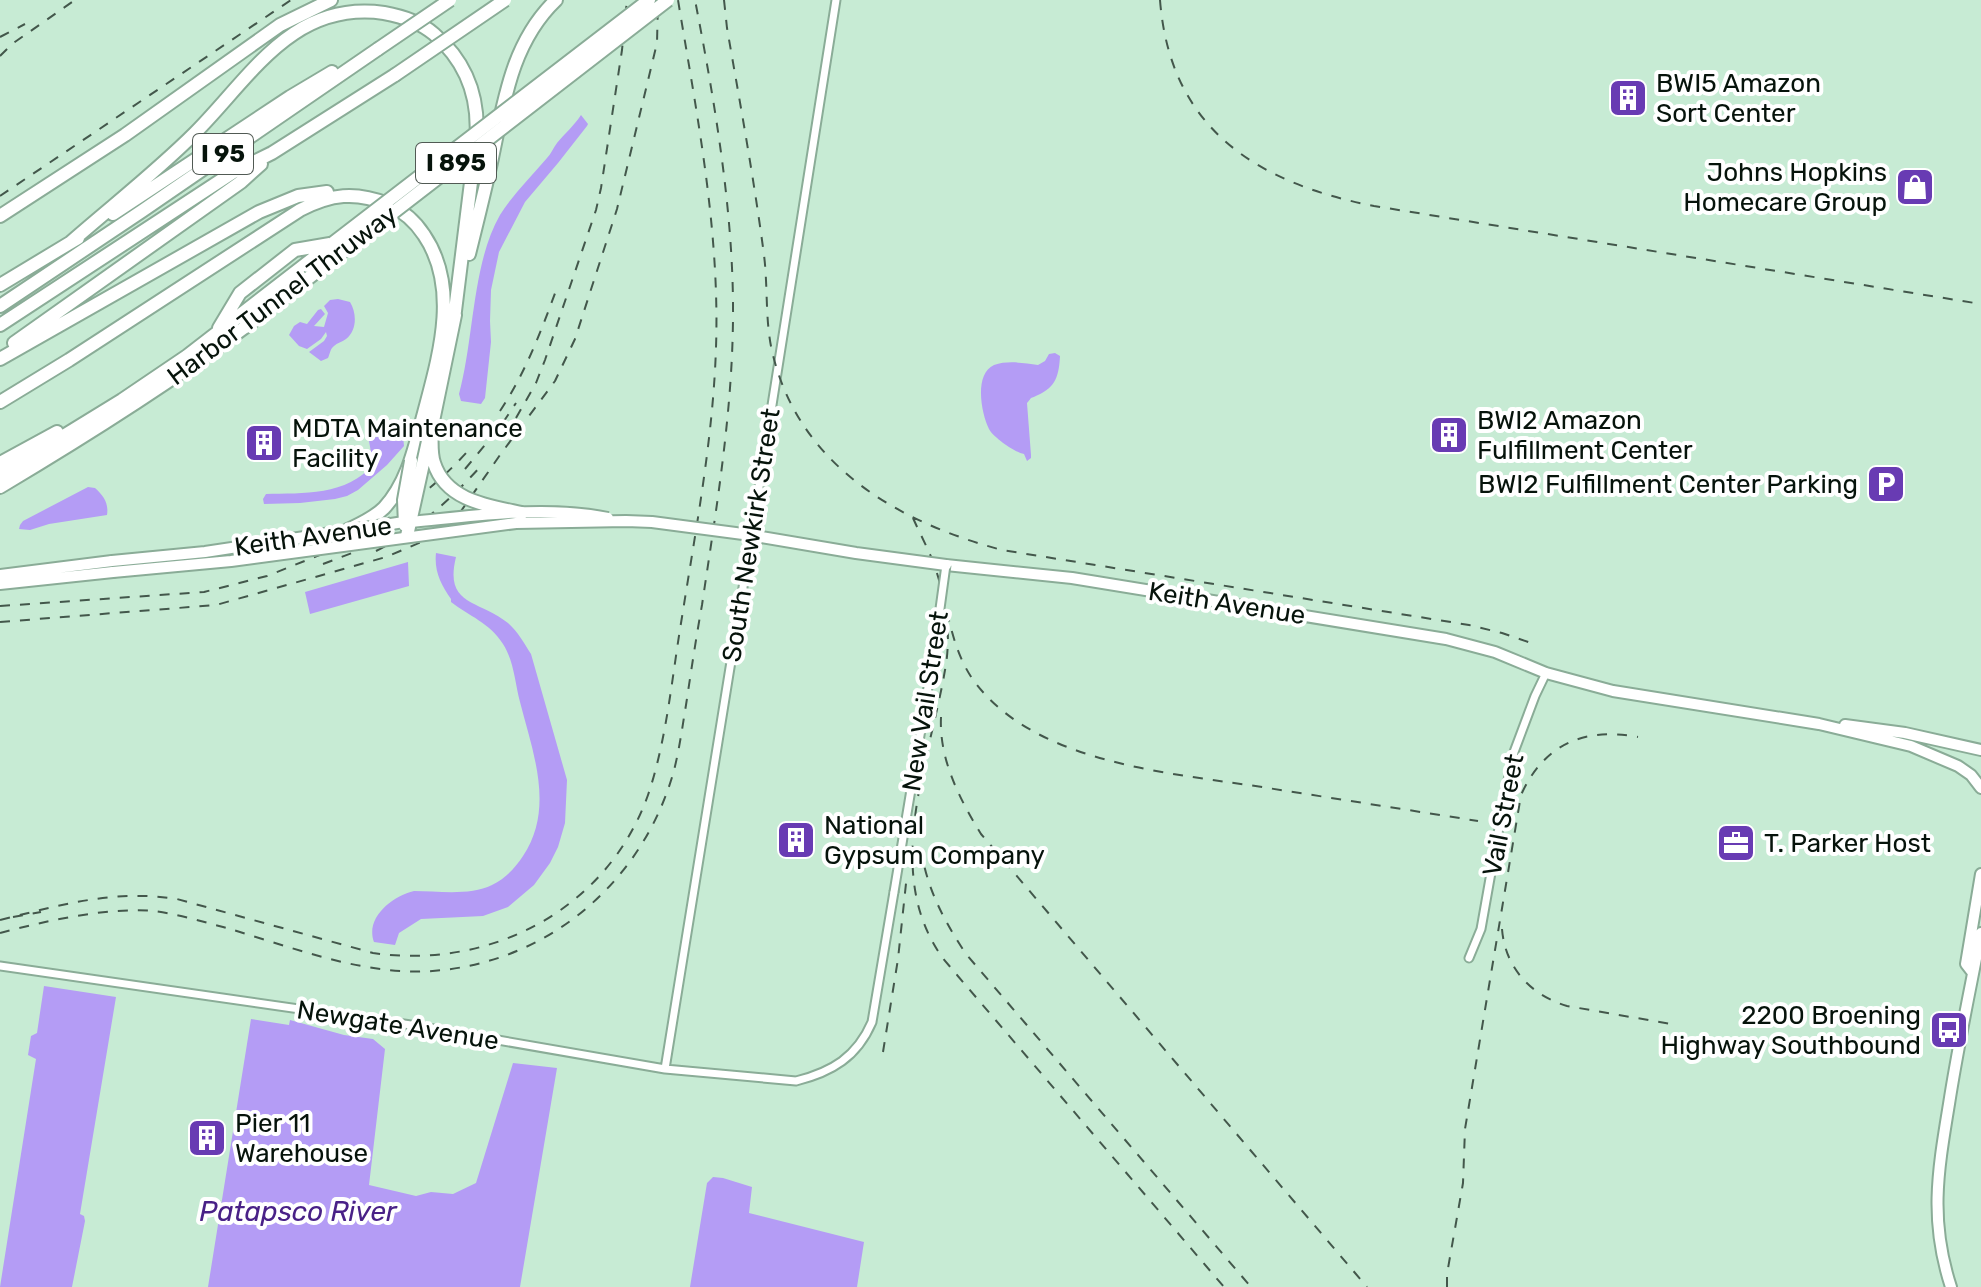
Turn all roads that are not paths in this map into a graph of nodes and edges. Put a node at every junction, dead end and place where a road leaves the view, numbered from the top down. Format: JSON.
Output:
{"nodes":[{"id":1,"x":331,"y":0,"type":"edge"},
{"id":2,"x":450,"y":0,"type":"edge"},
{"id":3,"x":505,"y":0,"type":"edge"},
{"id":4,"x":556,"y":0,"type":"edge"},
{"id":5,"x":649,"y":0,"type":"edge"},
{"id":6,"x":668,"y":0,"type":"edge"},
{"id":7,"x":836,"y":0,"type":"edge"},
{"id":8,"x":378,"y":49,"type":"junction"},
{"id":9,"x":272,"y":153,"type":"junction"},
{"id":10,"x":348,"y":195,"type":"junction"},
{"id":11,"x":0,"y":216,"type":"edge"},
{"id":12,"x":71,"y":242,"type":"junction"},
{"id":13,"x":333,"y":243,"type":"junction"},
{"id":14,"x":0,"y":285,"type":"edge"},
{"id":15,"x":0,"y":306,"type":"edge"},
{"id":16,"x":454,"y":319,"type":"junction"},
{"id":17,"x":0,"y":325,"type":"edge"},
{"id":18,"x":216,"y":334,"type":"junction"},
{"id":19,"x":187,"y":356,"type":"junction"},
{"id":20,"x":0,"y":357,"type":"edge"},
{"id":21,"x":0,"y":402,"type":"edge"},
{"id":22,"x":432,"y":426,"type":"junction"},
{"id":23,"x":411,"y":461,"type":"junction"},
{"id":24,"x":0,"y":463,"type":"edge"},
{"id":25,"x":0,"y":475,"type":"edge"},
{"id":26,"x":0,"y":487,"type":"edge"},
{"id":27,"x":522,"y":513,"type":"junction"},
{"id":28,"x":626,"y":521,"type":"junction"},
{"id":29,"x":407,"y":522,"type":"junction"},
{"id":30,"x":348,"y":530,"type":"junction"},
{"id":31,"x":407,"y":536,"type":"junction"},
{"id":32,"x":751,"y":538,"type":"junction"},
{"id":33,"x":907,"y":562,"type":"dead end"},
{"id":34,"x":946,"y":565,"type":"junction"},
{"id":35,"x":113,"y":566,"type":"junction"},
{"id":36,"x":0,"y":575,"type":"edge"},
{"id":37,"x":0,"y":584,"type":"edge"},
{"id":38,"x":1546,"y":673,"type":"junction"},
{"id":39,"x":1819,"y":724,"type":"junction"},
{"id":40,"x":1981,"y":750,"type":"edge"},
{"id":41,"x":1981,"y":788,"type":"edge"},
{"id":42,"x":1981,"y":874,"type":"edge"},
{"id":43,"x":1981,"y":933,"type":"edge"},
{"id":44,"x":1469,"y":958,"type":"dead end"},
{"id":45,"x":0,"y":966,"type":"edge"},
{"id":46,"x":1975,"y":976,"type":"edge"},
{"id":47,"x":665,"y":1069,"type":"junction"},
{"id":48,"x":796,"y":1081,"type":"joint"},
{"id":49,"x":1951,"y":1287,"type":"edge"}],
"edges":[{"from":1,"to":11,"type":"highway"},
{"from":2,"to":8,"type":"highway","number":"I 95","bridge":true},
{"from":3,"to":9,"type":"highway","number":"I 95","bridge":true},
{"from":4,"to":16,"type":"highway","bridge":true},
{"from":5,"to":13,"type":"highway","name":"Harbor Tunnel Thruway","number":"I 895","bridge":true},
{"from":6,"to":26,"type":"highway","name":"Harbor Tunnel Thruway","number":"I 895","bridge":true},
{"from":7,"to":32,"type":"street","name":"South Newkirk Street"},
{"from":8,"to":12,"type":"highway","number":"I 95"},
{"from":8,"to":15,"type":"highway","number":"I 95"},
{"from":9,"to":17,"type":"highway","number":"I 95"},
{"from":9,"to":20,"type":"highway","number":"I 95"},
{"from":10,"to":20,"type":"highway"},
{"from":10,"to":21,"type":"highway"},
{"from":10,"to":23,"type":"highway","bridge":true},
{"from":12,"to":14,"type":"highway","number":"I 95"},
{"from":12,"to":16,"type":"highway","bridge":true},
{"from":13,"to":18,"type":"highway","name":"Harbor Tunnel Thruway","number":"I 895"},
{"from":13,"to":18,"type":"highway"},
{"from":16,"to":22,"type":"highway"},
{"from":18,"to":19,"type":"highway","name":"Harbor Tunnel Thruway","number":"I 895"},
{"from":19,"to":24,"type":"highway"},
{"from":19,"to":25,"type":"highway","name":"Harbor Tunnel Thruway","number":"I 895"},
{"from":22,"to":27,"type":"highway","bridge":true},
{"from":22,"to":29,"type":"highway","bridge":true},
{"from":23,"to":29,"type":"highway","bridge":true},
{"from":23,"to":30,"type":"highway","bridge":true},
{"from":27,"to":28,"type":"main road","name":"Keith Avenue","bridge":true},
{"from":27,"to":29,"type":"main road","name":"Keith Avenue","bridge":true},
{"from":28,"to":31,"type":"main road","name":"Keith Avenue","bridge":true},
{"from":28,"to":34,"type":"main road","name":"Keith Avenue","bridge":true},
{"from":29,"to":30,"type":"main road","name":"Keith Avenue","bridge":true},
{"from":29,"to":31,"type":"highway","bridge":true},
{"from":30,"to":35,"type":"main road","name":"Keith Avenue","bridge":true},
{"from":31,"to":35,"type":"main road","name":"Keith Avenue","bridge":true},
{"from":32,"to":33,"type":"street"},
{"from":32,"to":47,"type":"street","name":"South Newkirk Street"},
{"from":34,"to":38,"type":"main road","name":"Keith Avenue"},
{"from":34,"to":48,"type":"street","name":"New Vail Street","bridge":true},
{"from":35,"to":36,"type":"main road","name":"Keith Avenue"},
{"from":35,"to":37,"type":"main road","name":"Keith Avenue"},
{"from":38,"to":39,"type":"main road","name":"Keith Avenue"},
{"from":38,"to":44,"type":"street","name":"Vail Street"},
{"from":39,"to":40,"type":"main road","name":"Keith Avenue"},
{"from":39,"to":41,"type":"main road","name":"Keith Avenue"},
{"from":42,"to":46,"type":"main road"},
{"from":43,"to":46,"type":"main road"},
{"from":45,"to":47,"type":"street","name":"Newgate Avenue"},
{"from":46,"to":49,"type":"main road"},
{"from":47,"to":48,"type":"street","name":"Newgate Avenue"}]}
